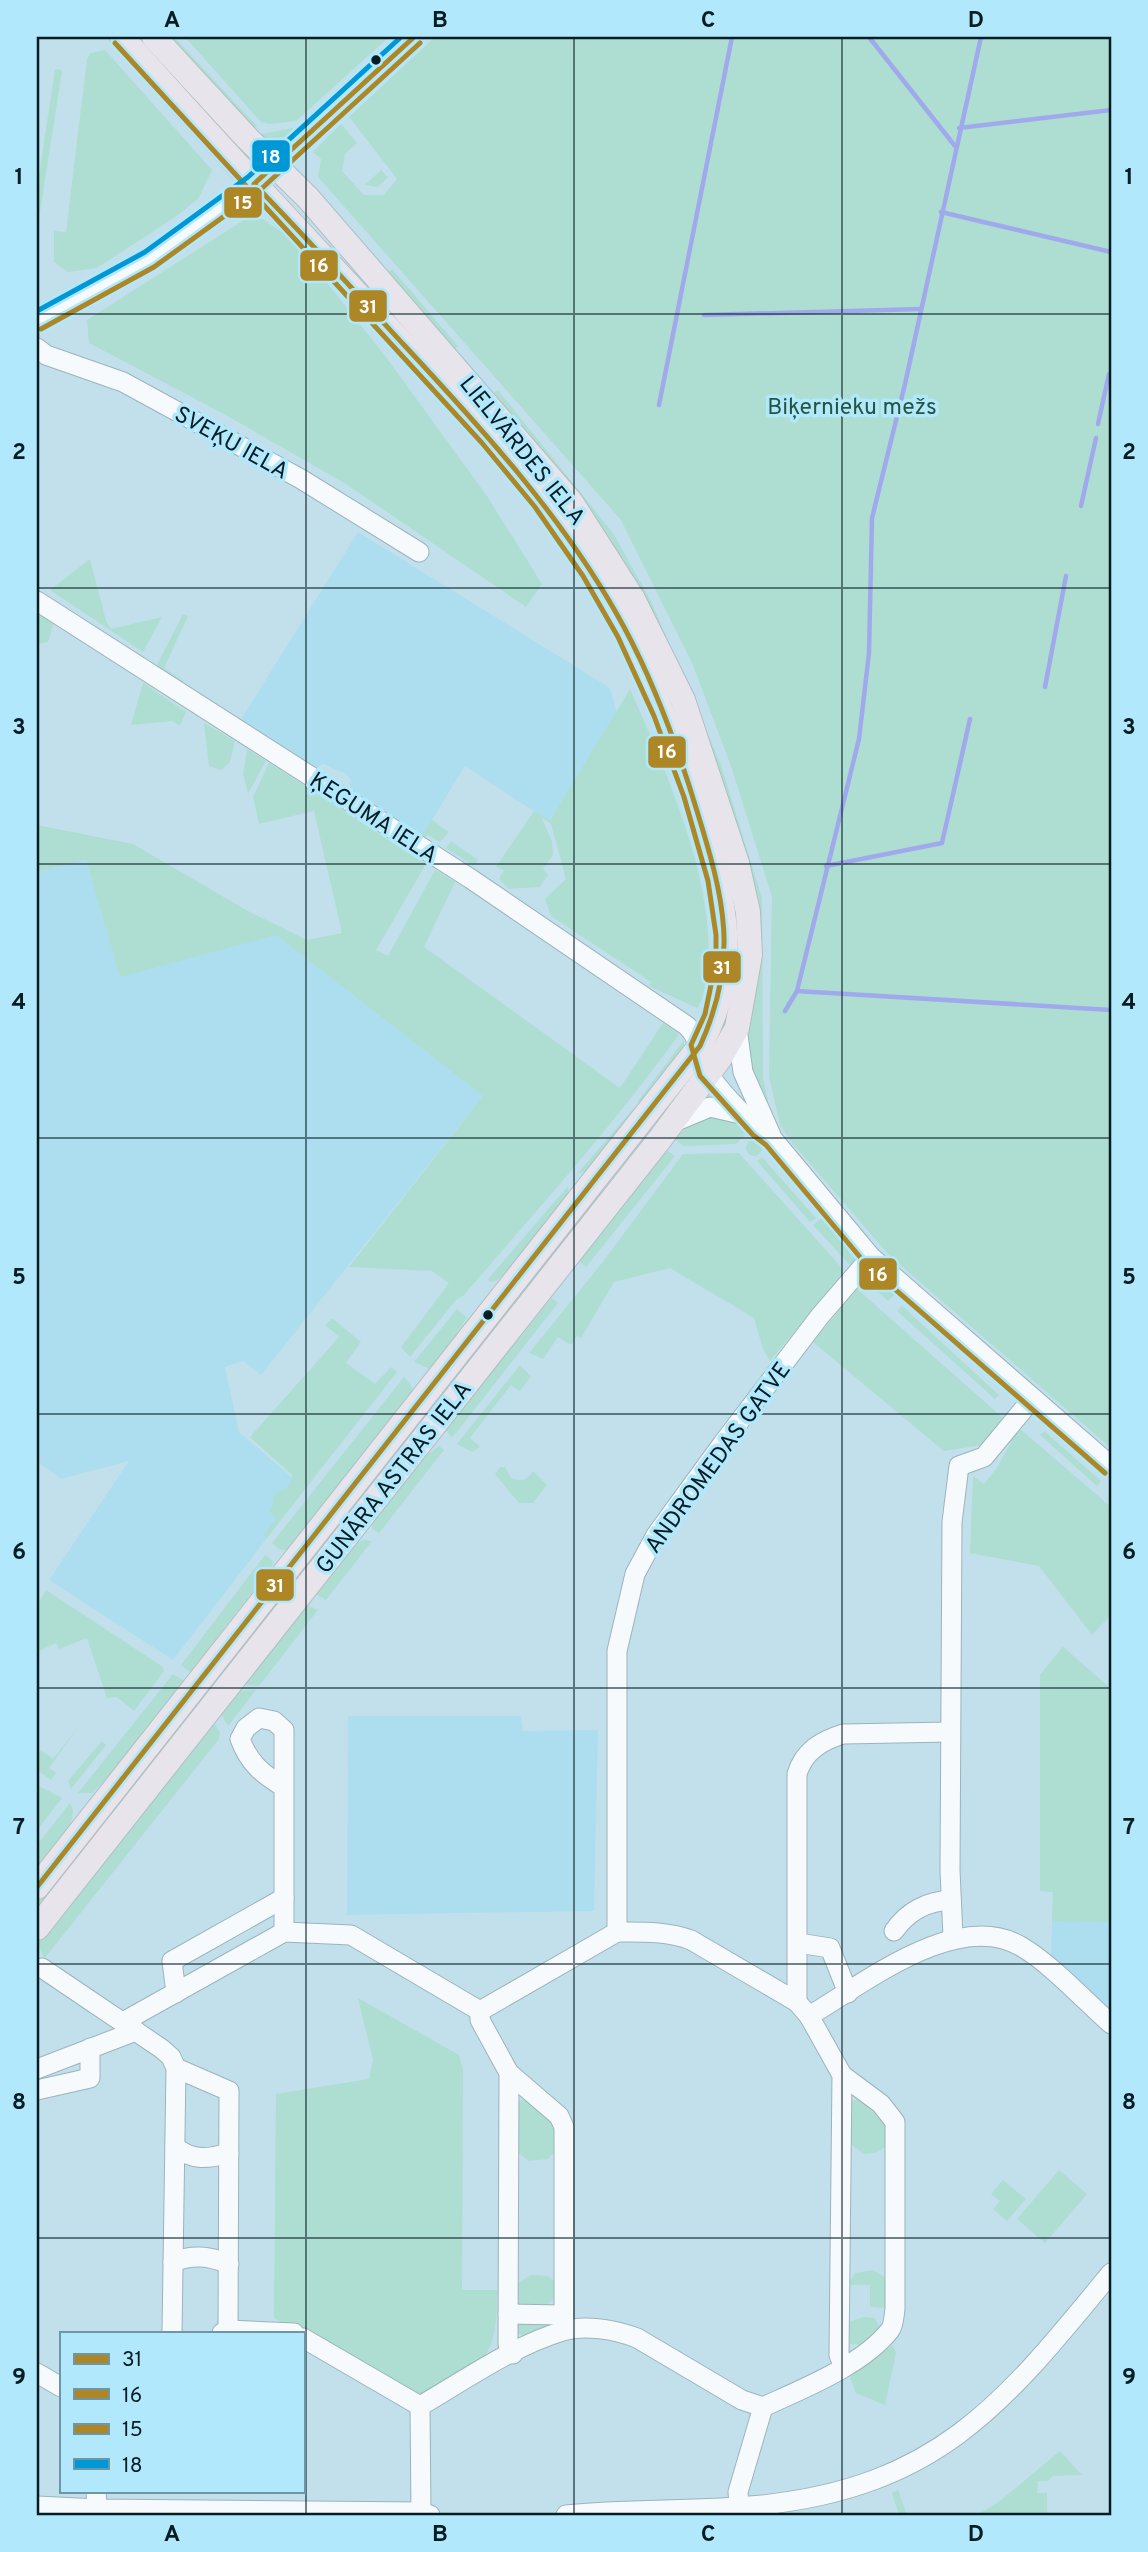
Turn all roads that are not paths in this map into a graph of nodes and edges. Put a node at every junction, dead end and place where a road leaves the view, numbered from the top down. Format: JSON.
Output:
{"nodes":[{"id":1,"x":122,"y":37,"type":"edge"},
{"id":2,"x":154,"y":37,"type":"edge"},
{"id":3,"x":414,"y":37,"type":"edge"},
{"id":4,"x":276,"y":167,"type":"junction"},
{"id":5,"x":254,"y":184,"type":"junction"},
{"id":6,"x":37,"y":321,"type":"edge"},
{"id":7,"x":37,"y":348,"type":"edge"},
{"id":8,"x":419,"y":552,"type":"dead end"},
{"id":9,"x":37,"y":601,"type":"edge"},
{"id":10,"x":737,"y":1028,"type":"junction"},
{"id":11,"x":710,"y":1060,"type":"junction"},
{"id":12,"x":752,"y":1097,"type":"junction"},
{"id":13,"x":748,"y":1117,"type":"junction"},
{"id":14,"x":670,"y":1125,"type":"junction"},
{"id":15,"x":772,"y":1138,"type":"junction"},
{"id":16,"x":609,"y":1183,"type":"junction"},
{"id":17,"x":871,"y":1257,"type":"junction"},
{"id":18,"x":1032,"y":1399,"type":"junction"},
{"id":19,"x":1111,"y":1466,"type":"edge"},
{"id":20,"x":950,"y":1732,"type":"junction"},
{"id":21,"x":284,"y":1787,"type":"dead end"},
{"id":22,"x":37,"y":1887,"type":"edge"},
{"id":23,"x":284,"y":1898,"type":"junction"},
{"id":24,"x":951,"y":1899,"type":"junction"},
{"id":25,"x":243,"y":1921,"type":"junction"},
{"id":26,"x":37,"y":1928,"type":"edge"},
{"id":27,"x":894,"y":1931,"type":"dead end"},
{"id":28,"x":284,"y":1932,"type":"junction"},
{"id":29,"x":617,"y":1932,"type":"junction"},
{"id":30,"x":953,"y":1937,"type":"junction"},
{"id":31,"x":797,"y":1942,"type":"junction"},
{"id":32,"x":252,"y":1950,"type":"junction"},
{"id":33,"x":42,"y":1968,"type":"dead end"},
{"id":34,"x":176,"y":1993,"type":"junction"},
{"id":35,"x":848,"y":1993,"type":"junction"},
{"id":36,"x":803,"y":2009,"type":"junction"},
{"id":37,"x":480,"y":2011,"type":"junction"},
{"id":38,"x":1111,"y":2024,"type":"edge"},
{"id":39,"x":130,"y":2026,"type":"junction"},
{"id":40,"x":90,"y":2048,"type":"junction"},
{"id":41,"x":176,"y":2068,"type":"junction"},
{"id":42,"x":37,"y":2069,"type":"edge"},
{"id":43,"x":509,"y":2073,"type":"junction"},
{"id":44,"x":842,"y":2075,"type":"junction"},
{"id":45,"x":37,"y":2090,"type":"edge"},
{"id":46,"x":175,"y":2147,"type":"junction"},
{"id":47,"x":229,"y":2153,"type":"junction"},
{"id":48,"x":173,"y":2262,"type":"junction"},
{"id":49,"x":229,"y":2264,"type":"junction"},
{"id":50,"x":1111,"y":2273,"type":"edge"},
{"id":51,"x":508,"y":2314,"type":"junction"},
{"id":52,"x":563,"y":2323,"type":"junction"},
{"id":53,"x":172,"y":2332,"type":"edge"},
{"id":54,"x":225,"y":2332,"type":"edge"},
{"id":55,"x":304,"y":2339,"type":"edge"},
{"id":56,"x":513,"y":2354,"type":"junction"},
{"id":57,"x":844,"y":2367,"type":"junction"},
{"id":58,"x":37,"y":2373,"type":"edge"},
{"id":59,"x":60,"y":2386,"type":"edge"},
{"id":60,"x":420,"y":2406,"type":"junction"},
{"id":61,"x":762,"y":2407,"type":"junction"},
{"id":62,"x":98,"y":2505,"type":"edge"},
{"id":63,"x":37,"y":2506,"type":"edge"},
{"id":64,"x":740,"y":2511,"type":"edge"},
{"id":65,"x":424,"y":2514,"type":"edge"},
{"id":66,"x":566,"y":2515,"type":"edge"}],
"edges":[{"from":1,"to":5,"type":"main road","name":"LIELVĀRDES IELA"},
{"from":2,"to":4,"type":"main road","name":"LIELVĀRDES IELA"},
{"from":3,"to":4,"type":"street"},
{"from":4,"to":5,"type":"street"},
{"from":4,"to":10,"type":"main road","name":"LIELVĀRDES IELA"},
{"from":5,"to":6,"type":"street"},
{"from":5,"to":11,"type":"main road","name":"LIELVĀRDES IELA"},
{"from":7,"to":8,"type":"street","name":"SVEĶU IELA"},
{"from":9,"to":11,"type":"street","name":"ĶEGUMA IELA"},
{"from":10,"to":11,"type":"main road","name":"LIELVĀRDES IELA"},
{"from":10,"to":12,"type":"street","name":"LIELVĀRDES IELA"},
{"from":11,"to":12,"type":"street"},
{"from":11,"to":13,"type":"street","name":"LIELVĀRDES IELA"},
{"from":11,"to":14,"type":"main road","name":"GUNĀRA ASTRAS IELA"},
{"from":11,"to":16,"type":"main road","name":"GUNĀRA ASTRAS IELA"},
{"from":12,"to":15,"type":"street","name":"LIELVĀRDES IELA"},
{"from":13,"to":14,"type":"street","name":"GUNĀRA ASTRAS IELA"},
{"from":13,"to":15,"type":"street","name":"LIELVĀRDES IELA"},
{"from":14,"to":16,"type":"main road","name":"GUNĀRA ASTRAS IELA"},
{"from":15,"to":17,"type":"street","name":"LIELVĀRDES IELA"},
{"from":16,"to":22,"type":"main road","name":"GUNĀRA ASTRAS IELA"},
{"from":16,"to":26,"type":"main road","name":"GUNĀRA ASTRAS IELA"},
{"from":17,"to":18,"type":"street","name":"LIELVĀRDES IELA"},
{"from":17,"to":29,"type":"street","name":"ANDROMEDAS GATVE"},
{"from":18,"to":19,"type":"street","name":"LIELVĀRDES IELA"},
{"from":18,"to":20,"type":"street"},
{"from":20,"to":24,"type":"street"},
{"from":20,"to":31,"type":"street"},
{"from":21,"to":23,"type":"street"},
{"from":23,"to":25,"type":"street"},
{"from":23,"to":28,"type":"street"},
{"from":24,"to":27,"type":"street"},
{"from":24,"to":30,"type":"street"},
{"from":25,"to":32,"type":"street"},
{"from":25,"to":34,"type":"street"},
{"from":28,"to":32,"type":"street"},
{"from":28,"to":37,"type":"street"},
{"from":29,"to":36,"type":"street"},
{"from":29,"to":37,"type":"street"},
{"from":30,"to":35,"type":"street"},
{"from":30,"to":38,"type":"street"},
{"from":31,"to":35,"type":"street"},
{"from":31,"to":36,"type":"street"},
{"from":32,"to":34,"type":"street"},
{"from":33,"to":39,"type":"street"},
{"from":34,"to":39,"type":"street"},
{"from":35,"to":36,"type":"street"},
{"from":36,"to":44,"type":"street"},
{"from":37,"to":43,"type":"street"},
{"from":39,"to":40,"type":"street"},
{"from":39,"to":41,"type":"street"},
{"from":40,"to":42,"type":"street"},
{"from":40,"to":45,"type":"street"},
{"from":41,"to":46,"type":"street"},
{"from":41,"to":47,"type":"street"},
{"from":43,"to":51,"type":"street"},
{"from":43,"to":52,"type":"street"},
{"from":44,"to":57,"type":"street"},
{"from":44,"to":57,"type":"street"},
{"from":46,"to":47,"type":"street"},
{"from":46,"to":48,"type":"street"},
{"from":47,"to":49,"type":"street"},
{"from":48,"to":49,"type":"street"},
{"from":48,"to":53,"type":"street"},
{"from":49,"to":54,"type":"street"},
{"from":50,"to":64,"type":"street"},
{"from":51,"to":52,"type":"street"},
{"from":51,"to":56,"type":"street"},
{"from":52,"to":56,"type":"street"},
{"from":52,"to":61,"type":"street"},
{"from":55,"to":60,"type":"street"},
{"from":56,"to":60,"type":"street"},
{"from":57,"to":61,"type":"street"},
{"from":58,"to":59,"type":"street"},
{"from":60,"to":65,"type":"street"},
{"from":61,"to":64,"type":"street"},
{"from":62,"to":63,"type":"street"},
{"from":62,"to":65,"type":"street"},
{"from":64,"to":66,"type":"street"}]}
